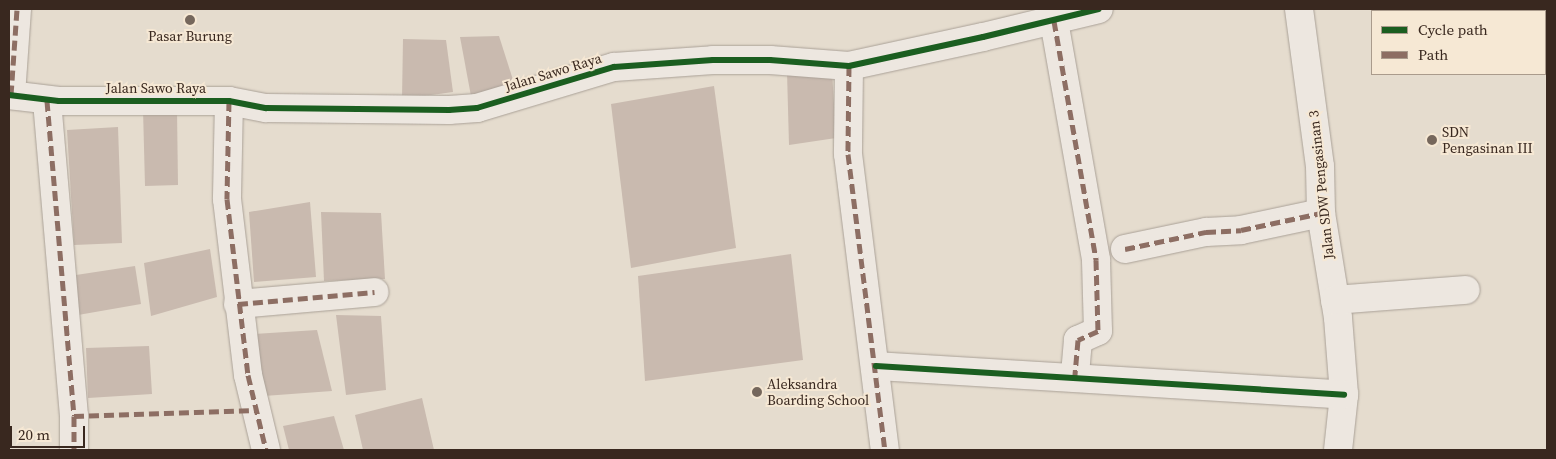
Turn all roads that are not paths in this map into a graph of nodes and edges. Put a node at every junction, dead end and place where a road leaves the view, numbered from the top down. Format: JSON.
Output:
{"nodes":[{"id":1,"x":17,"y":9,"type":"edge"},
{"id":2,"x":1099,"y":9,"type":"edge"},
{"id":3,"x":1299,"y":9,"type":"edge"},
{"id":4,"x":1054,"y":21,"type":"junction"},
{"id":5,"x":849,"y":66,"type":"junction"},
{"id":6,"x":10,"y":95,"type":"edge"},
{"id":7,"x":47,"y":101,"type":"junction"},
{"id":8,"x":229,"y":102,"type":"junction"},
{"id":9,"x":1321,"y":213,"type":"junction"},
{"id":10,"x":1125,"y":249,"type":"dead end"},
{"id":11,"x":1466,"y":290,"type":"dead end"},
{"id":12,"x":374,"y":292,"type":"dead end"},
{"id":13,"x":1335,"y":300,"type":"junction"},
{"id":14,"x":238,"y":304,"type":"junction"},
{"id":15,"x":876,"y":366,"type":"junction"},
{"id":16,"x":1075,"y":378,"type":"junction"},
{"id":17,"x":1344,"y":395,"type":"junction"},
{"id":18,"x":74,"y":450,"type":"edge"},
{"id":19,"x":266,"y":450,"type":"edge"},
{"id":20,"x":885,"y":450,"type":"edge"},
{"id":21,"x":1338,"y":450,"type":"edge"}],
"edges":[{"from":1,"to":6,"type":"street"},
{"from":2,"to":4,"type":"street","name":"Jalan Sawo Raya"},
{"from":3,"to":9,"type":"street","name":"Jalan SDW Pengasinan 3"},
{"from":4,"to":5,"type":"street","name":"Jalan Sawo Raya"},
{"from":4,"to":16,"type":"street"},
{"from":5,"to":8,"type":"street","name":"Jalan Sawo Raya"},
{"from":5,"to":15,"type":"street"},
{"from":6,"to":7,"type":"street","name":"Jalan Sawo Raya"},
{"from":7,"to":8,"type":"street","name":"Jalan Sawo Raya"},
{"from":7,"to":18,"type":"street"},
{"from":8,"to":14,"type":"street"},
{"from":9,"to":10,"type":"street"},
{"from":9,"to":13,"type":"street","name":"Jalan SDW Pengasinan 3"},
{"from":11,"to":13,"type":"street"},
{"from":12,"to":14,"type":"street"},
{"from":13,"to":17,"type":"street","name":"Jalan SDW Pengasinan 3"},
{"from":14,"to":19,"type":"street"},
{"from":15,"to":16,"type":"street"},
{"from":15,"to":20,"type":"street"},
{"from":16,"to":17,"type":"street"},
{"from":17,"to":21,"type":"street","name":"Jalan SDW Pengasinan 3"}]}
